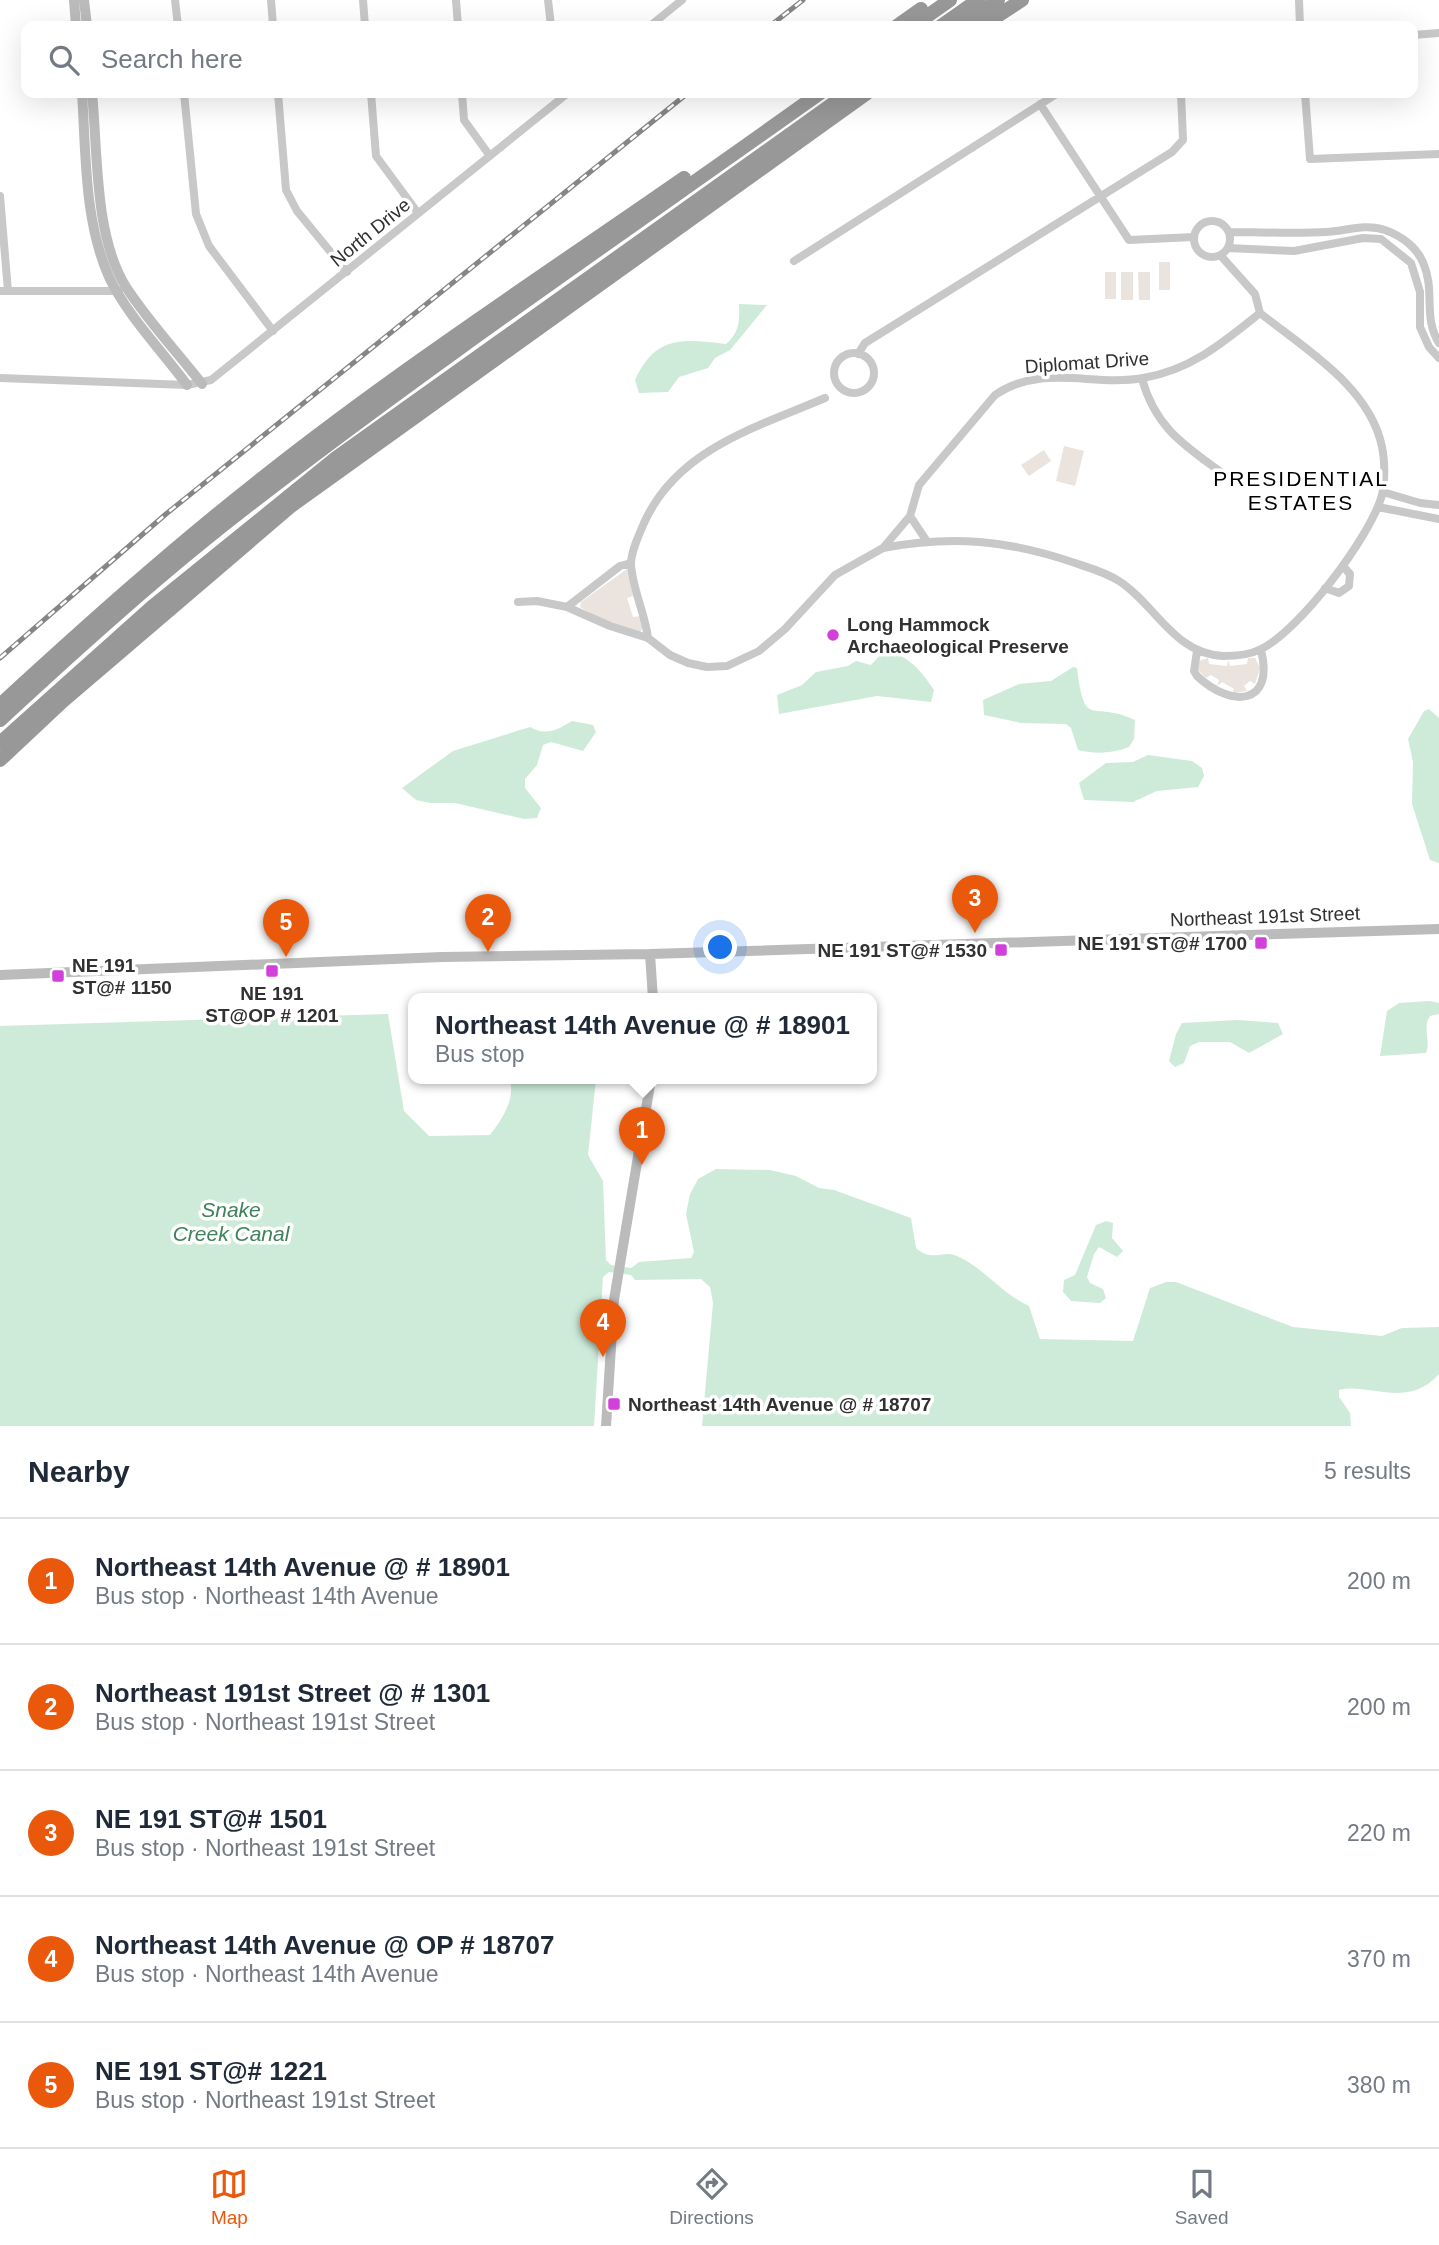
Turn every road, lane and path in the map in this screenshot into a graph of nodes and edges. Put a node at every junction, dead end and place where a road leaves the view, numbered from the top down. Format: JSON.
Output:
{"nodes":[{"id":1,"x":74,"y":0,"type":"edge"},
{"id":2,"x":84,"y":0,"type":"edge"},
{"id":3,"x":176,"y":0,"type":"edge"},
{"id":4,"x":271,"y":0,"type":"edge"},
{"id":5,"x":363,"y":0,"type":"edge"},
{"id":6,"x":456,"y":0,"type":"edge"},
{"id":7,"x":548,"y":0,"type":"edge"},
{"id":8,"x":682,"y":0,"type":"edge"},
{"id":9,"x":933,"y":0,"type":"edge"},
{"id":10,"x":950,"y":0,"type":"edge"},
{"id":11,"x":978,"y":0,"type":"edge"},
{"id":12,"x":998,"y":0,"type":"edge"},
{"id":13,"x":1022,"y":0,"type":"edge"},
{"id":14,"x":1299,"y":0,"type":"edge"},
{"id":15,"x":76,"y":21,"type":"edge"},
{"id":16,"x":86,"y":21,"type":"edge"},
{"id":17,"x":178,"y":21,"type":"edge"},
{"id":18,"x":273,"y":21,"type":"edge"},
{"id":19,"x":365,"y":21,"type":"edge"},
{"id":20,"x":458,"y":21,"type":"edge"},
{"id":21,"x":550,"y":21,"type":"edge"},
{"id":22,"x":656,"y":21,"type":"edge"},
{"id":23,"x":904,"y":21,"type":"edge"},
{"id":24,"x":920,"y":21,"type":"edge"},
{"id":25,"x":948,"y":21,"type":"edge"},
{"id":26,"x":968,"y":21,"type":"edge"},
{"id":27,"x":990,"y":21,"type":"edge"},
{"id":28,"x":1300,"y":21,"type":"edge"},
{"id":29,"x":1439,"y":33,"type":"edge"},
{"id":30,"x":1418,"y":35,"type":"edge"},
{"id":31,"x":82,"y":98,"type":"edge"},
{"id":32,"x":92,"y":98,"type":"edge"},
{"id":33,"x":184,"y":98,"type":"edge"},
{"id":34,"x":278,"y":98,"type":"edge"},
{"id":35,"x":371,"y":98,"type":"edge"},
{"id":36,"x":463,"y":98,"type":"edge"},
{"id":37,"x":558,"y":98,"type":"edge"},
{"id":38,"x":799,"y":98,"type":"edge"},
{"id":39,"x":813,"y":98,"type":"edge"},
{"id":40,"x":841,"y":98,"type":"edge"},
{"id":41,"x":860,"y":98,"type":"edge"},
{"id":42,"x":1050,"y":98,"type":"edge"},
{"id":43,"x":1181,"y":98,"type":"edge"},
{"id":44,"x":1305,"y":98,"type":"edge"},
{"id":45,"x":1040,"y":104,"type":"junction"},
{"id":46,"x":1439,"y":154,"type":"edge"},
{"id":47,"x":490,"y":156,"type":"junction"},
{"id":48,"x":0,"y":196,"type":"edge"},
{"id":49,"x":1100,"y":198,"type":"junction"},
{"id":50,"x":418,"y":213,"type":"junction"},
{"id":51,"x":1229,"y":232,"type":"junction"},
{"id":52,"x":1286,"y":232,"type":"junction"},
{"id":53,"x":1194,"y":237,"type":"junction"},
{"id":54,"x":1228,"y":248,"type":"junction"},
{"id":55,"x":1285,"y":251,"type":"junction"},
{"id":56,"x":1221,"y":256,"type":"junction"},
{"id":57,"x":794,"y":261,"type":"dead end"},
{"id":58,"x":347,"y":272,"type":"junction"},
{"id":59,"x":122,"y":289,"type":"junction"},
{"id":60,"x":4,"y":291,"type":"edge"},
{"id":61,"x":1261,"y":313,"type":"junction"},
{"id":62,"x":273,"y":331,"type":"junction"},
{"id":63,"x":1439,"y":343,"type":"edge"},
{"id":64,"x":858,"y":354,"type":"junction"},
{"id":65,"x":1439,"y":358,"type":"edge"},
{"id":66,"x":0,"y":378,"type":"edge"},
{"id":67,"x":1142,"y":379,"type":"junction"},
{"id":68,"x":202,"y":384,"type":"junction"},
{"id":69,"x":187,"y":385,"type":"junction"},
{"id":70,"x":825,"y":398,"type":"dead end"},
{"id":71,"x":1233,"y":481,"type":"dead end"},
{"id":72,"x":1383,"y":492,"type":"junction"},
{"id":73,"x":1426,"y":504,"type":"junction"},
{"id":74,"x":1439,"y":505,"type":"edge"},
{"id":75,"x":1378,"y":507,"type":"junction"},
{"id":76,"x":910,"y":516,"type":"junction"},
{"id":77,"x":1426,"y":517,"type":"junction"},
{"id":78,"x":1439,"y":519,"type":"edge"},
{"id":79,"x":926,"y":540,"type":"junction"},
{"id":80,"x":883,"y":548,"type":"junction"},
{"id":81,"x":631,"y":563,"type":"junction"},
{"id":82,"x":1343,"y":566,"type":"junction"},
{"id":83,"x":1325,"y":588,"type":"junction"},
{"id":84,"x":518,"y":602,"type":"dead end"},
{"id":85,"x":567,"y":607,"type":"junction"},
{"id":86,"x":99,"y":616,"type":"junction"},
{"id":87,"x":648,"y":638,"type":"junction"},
{"id":88,"x":1197,"y":650,"type":"junction"},
{"id":89,"x":1261,"y":650,"type":"junction"},
{"id":90,"x":0,"y":705,"type":"edge"},
{"id":91,"x":0,"y":711,"type":"edge"},
{"id":92,"x":0,"y":720,"type":"edge"},
{"id":93,"x":0,"y":743,"type":"edge"},
{"id":94,"x":0,"y":760,"type":"edge"},
{"id":95,"x":1439,"y":929,"type":"edge"},
{"id":96,"x":650,"y":954,"type":"junction"},
{"id":97,"x":0,"y":975,"type":"edge"},
{"id":98,"x":653,"y":993,"type":"edge"},
{"id":99,"x":650,"y":1084,"type":"edge"},
{"id":100,"x":606,"y":1426,"type":"edge"}],
"edges":[{"from":1,"to":15,"type":"street"},
{"from":2,"to":16,"type":"street"},
{"from":3,"to":17,"type":"street"},
{"from":4,"to":18,"type":"street"},
{"from":5,"to":19,"type":"street"},
{"from":6,"to":20,"type":"street"},
{"from":7,"to":21,"type":"street"},
{"from":8,"to":22,"type":"street"},
{"from":9,"to":23,"type":"highway"},
{"from":10,"to":24,"type":"highway"},
{"from":11,"to":25,"type":"highway"},
{"from":12,"to":26,"type":"highway"},
{"from":13,"to":27,"type":"highway"},
{"from":14,"to":28,"type":"street"},
{"from":29,"to":30,"type":"street"},
{"from":31,"to":59,"type":"street"},
{"from":32,"to":59,"type":"street"},
{"from":33,"to":62,"type":"street"},
{"from":34,"to":58,"type":"street"},
{"from":35,"to":50,"type":"street"},
{"from":36,"to":47,"type":"street"},
{"from":37,"to":47,"type":"street","name":"North Drive"},
{"from":38,"to":86,"type":"highway"},
{"from":39,"to":92,"type":"highway"},
{"from":40,"to":93,"type":"highway"},
{"from":41,"to":94,"type":"highway"},
{"from":42,"to":45,"type":"street"},
{"from":43,"to":49,"type":"street"},
{"from":44,"to":46,"type":"street"},
{"from":45,"to":49,"type":"street"},
{"from":45,"to":57,"type":"street"},
{"from":47,"to":50,"type":"street","name":"North Drive"},
{"from":48,"to":60,"type":"street"},
{"from":49,"to":53,"type":"street"},
{"from":49,"to":64,"type":"street"},
{"from":50,"to":58,"type":"street","name":"North Drive"},
{"from":51,"to":52,"type":"street"},
{"from":51,"to":53,"type":"street"},
{"from":51,"to":54,"type":"street"},
{"from":52,"to":55,"type":"street"},
{"from":52,"to":63,"type":"street"},
{"from":53,"to":56,"type":"street"},
{"from":54,"to":55,"type":"street"},
{"from":54,"to":56,"type":"street"},
{"from":55,"to":65,"type":"street"},
{"from":56,"to":61,"type":"street"},
{"from":58,"to":62,"type":"street","name":"North Drive"},
{"from":59,"to":60,"type":"street"},
{"from":59,"to":68,"type":"street"},
{"from":59,"to":69,"type":"street"},
{"from":61,"to":67,"type":"street","name":"Diplomat Drive"},
{"from":61,"to":72,"type":"street"},
{"from":62,"to":68,"type":"street","name":"North Drive"},
{"from":64,"to":64,"type":"street"},
{"from":66,"to":69,"type":"street"},
{"from":67,"to":71,"type":"street"},
{"from":67,"to":76,"type":"street","name":"Diplomat Drive"},
{"from":68,"to":69,"type":"street"},
{"from":70,"to":81,"type":"street"},
{"from":72,"to":73,"type":"street"},
{"from":72,"to":75,"type":"street"},
{"from":73,"to":74,"type":"street"},
{"from":73,"to":77,"type":"street"},
{"from":75,"to":77,"type":"street"},
{"from":75,"to":82,"type":"street"},
{"from":76,"to":79,"type":"street"},
{"from":76,"to":80,"type":"street"},
{"from":77,"to":78,"type":"street"},
{"from":79,"to":80,"type":"street"},
{"from":79,"to":88,"type":"street"},
{"from":80,"to":87,"type":"street"},
{"from":81,"to":85,"type":"street"},
{"from":81,"to":87,"type":"street"},
{"from":82,"to":83,"type":"street"},
{"from":82,"to":83,"type":"street"},
{"from":83,"to":89,"type":"street"},
{"from":84,"to":85,"type":"street"},
{"from":85,"to":87,"type":"street"},
{"from":86,"to":90,"type":"highway"},
{"from":86,"to":91,"type":"highway"},
{"from":88,"to":89,"type":"street"},
{"from":88,"to":89,"type":"street"},
{"from":95,"to":96,"type":"street","name":"Northeast 191st Street"},
{"from":96,"to":97,"type":"street","name":"Northeast 191st Street"},
{"from":96,"to":98,"type":"street"},
{"from":99,"to":100,"type":"street"}]}
